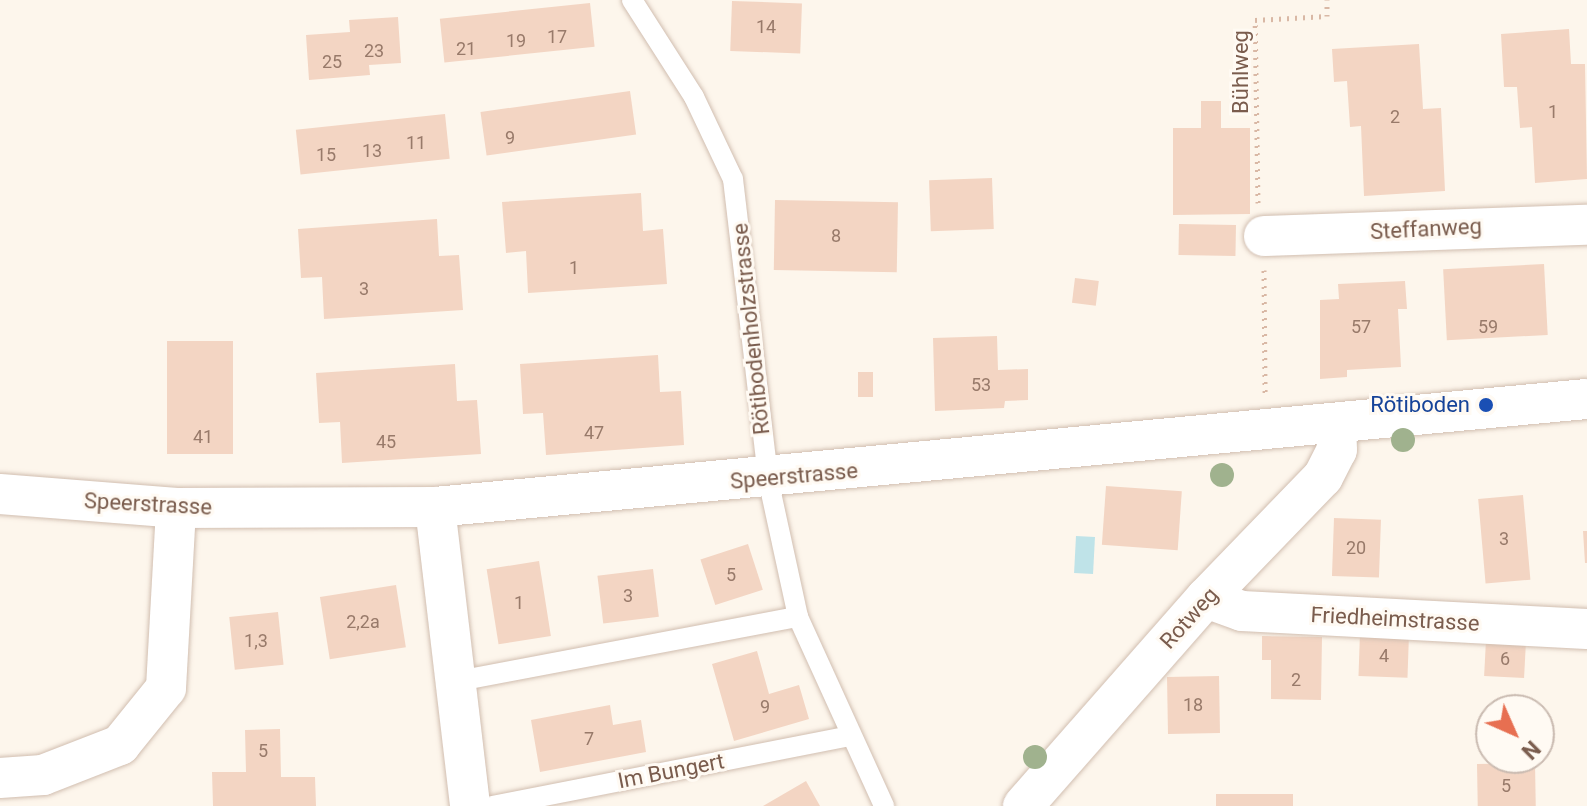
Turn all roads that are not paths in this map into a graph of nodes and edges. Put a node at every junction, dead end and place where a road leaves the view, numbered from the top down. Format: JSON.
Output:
{"nodes":[{"id":1,"x":632,"y":0,"type":"edge"},
{"id":2,"x":1264,"y":221,"type":"road end"},
{"id":3,"x":1587,"y":225,"type":"edge"},
{"id":4,"x":1587,"y":399,"type":"edge"},
{"id":5,"x":1336,"y":425,"type":"junction"},
{"id":6,"x":768,"y":479,"type":"junction"},
{"id":7,"x":0,"y":494,"type":"edge"},
{"id":8,"x":435,"y":507,"type":"junction"},
{"id":9,"x":176,"y":508,"type":"junction"},
{"id":10,"x":1206,"y":598,"type":"junction"},
{"id":11,"x":798,"y":617,"type":"junction"},
{"id":12,"x":1587,"y":629,"type":"edge"},
{"id":13,"x":458,"y":681,"type":"junction"},
{"id":14,"x":849,"y":736,"type":"junction"},
{"id":15,"x":0,"y":778,"type":"edge"},
{"id":16,"x":470,"y":806,"type":"edge"},
{"id":17,"x":493,"y":806,"type":"edge"},
{"id":18,"x":884,"y":806,"type":"edge"},
{"id":19,"x":1023,"y":806,"type":"edge"}],
"edges":[{"from":1,"to":6,"type":"lane","name":"Rötibodenholzstrasse"},
{"from":2,"to":3,"type":"street","name":"Steffanweg"},
{"from":4,"to":5,"type":"street","name":"Speerstrasse"},
{"from":5,"to":6,"type":"street","name":"Speerstrasse"},
{"from":5,"to":10,"type":"street","name":"Rotweg"},
{"from":6,"to":8,"type":"street","name":"Speerstrasse"},
{"from":6,"to":11,"type":"lane","name":"Rötibodenholzstrasse"},
{"from":7,"to":9,"type":"street","name":"Speerstrasse"},
{"from":8,"to":9,"type":"street","name":"Speerstrasse"},
{"from":8,"to":13,"type":"street"},
{"from":9,"to":15,"type":"street"},
{"from":10,"to":12,"type":"street","name":"Friedheimstrasse"},
{"from":10,"to":19,"type":"street","name":"Rotweg"},
{"from":11,"to":13,"type":"lane"},
{"from":11,"to":14,"type":"lane","name":"Rötibodenholzstrasse"},
{"from":13,"to":16,"type":"street"},
{"from":14,"to":17,"type":"lane","name":"Im Bungert"},
{"from":14,"to":18,"type":"lane","name":"Rötibodenholzstrasse"}]}
